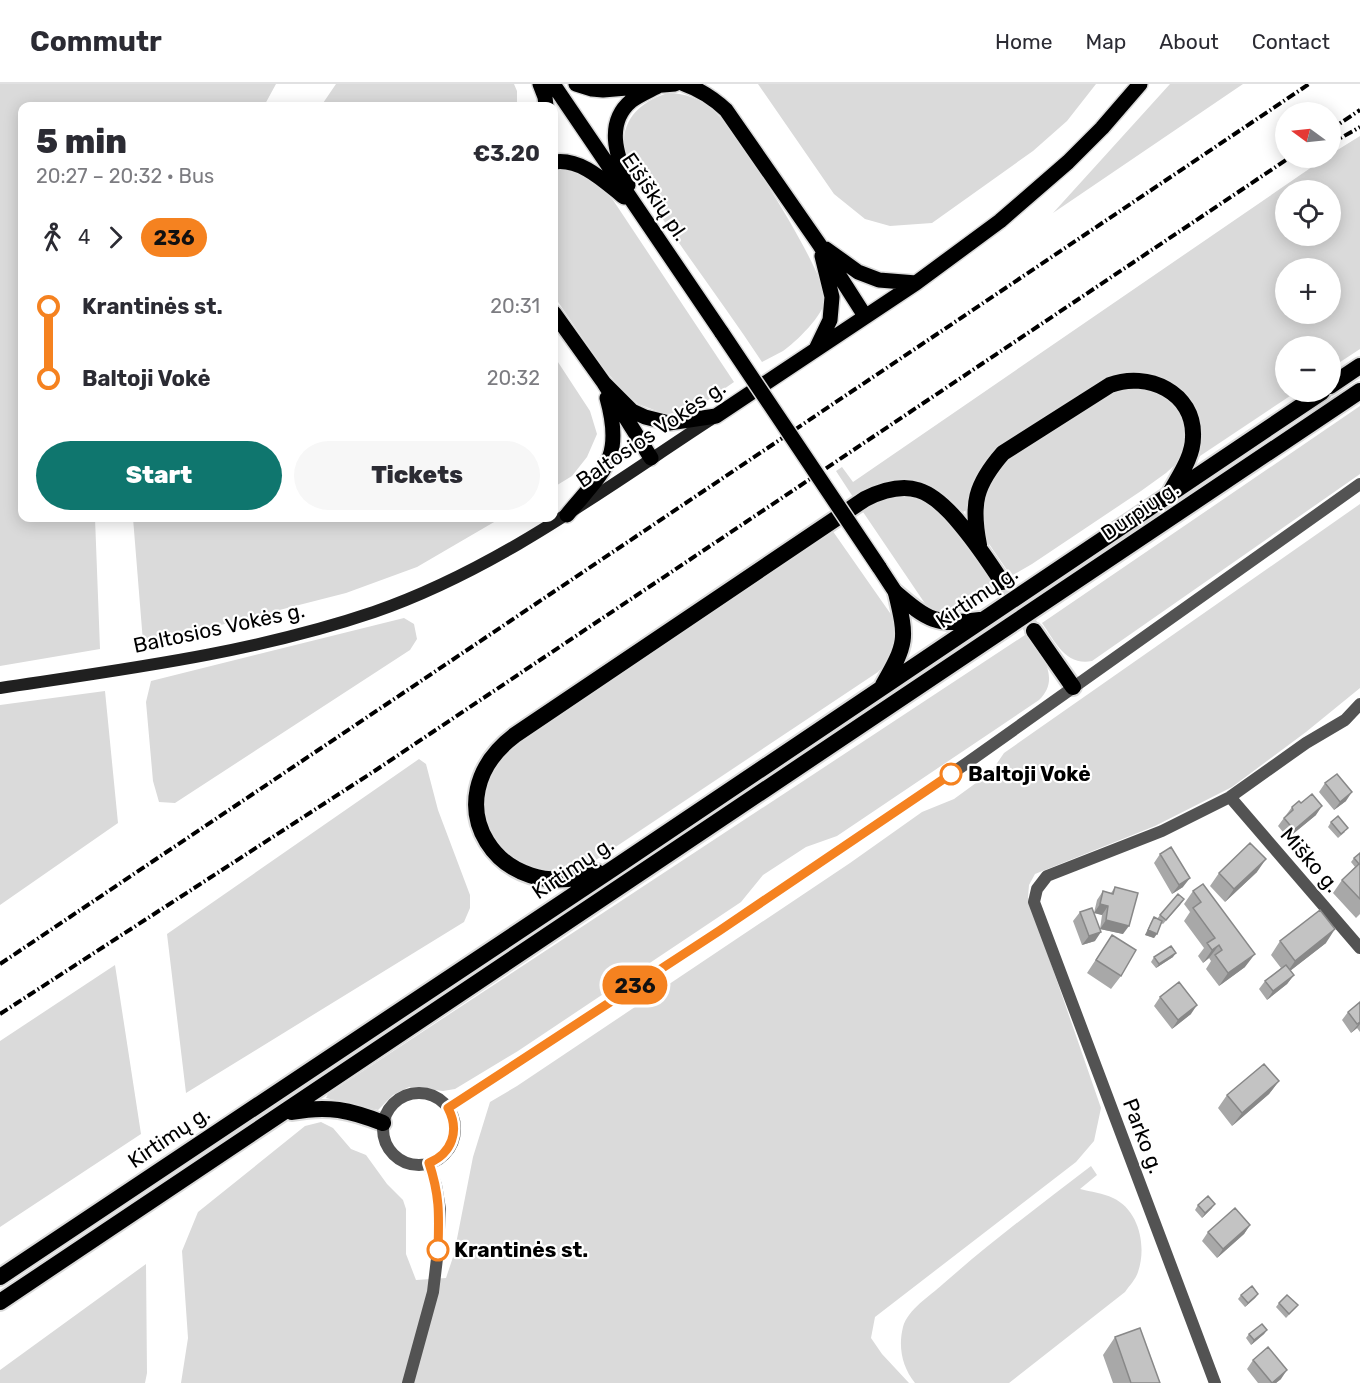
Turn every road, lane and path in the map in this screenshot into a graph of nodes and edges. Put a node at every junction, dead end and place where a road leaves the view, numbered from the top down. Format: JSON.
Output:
{"nodes":[{"id":1,"x":540,"y":84,"type":"edge"},
{"id":2,"x":553,"y":84,"type":"edge"},
{"id":3,"x":576,"y":84,"type":"edge"},
{"id":4,"x":675,"y":84,"type":"edge"},
{"id":5,"x":684,"y":84,"type":"edge"},
{"id":6,"x":1140,"y":84,"type":"edge"},
{"id":7,"x":660,"y":85,"type":"edge"},
{"id":8,"x":546,"y":102,"type":"edge"},
{"id":9,"x":558,"y":161,"type":"edge"},
{"id":10,"x":636,"y":207,"type":"junction"},
{"id":11,"x":819,"y":244,"type":"junction"},
{"id":12,"x":916,"y":283,"type":"junction"},
{"id":13,"x":865,"y":316,"type":"junction"},
{"id":14,"x":558,"y":319,"type":"edge"},
{"id":15,"x":816,"y":349,"type":"junction"},
{"id":16,"x":1360,"y":366,"type":"edge"},
{"id":17,"x":1341,"y":379,"type":"edge"},
{"id":18,"x":603,"y":383,"type":"junction"},
{"id":19,"x":1360,"y":391,"type":"edge"},
{"id":20,"x":1307,"y":402,"type":"edge"},
{"id":21,"x":716,"y":416,"type":"junction"},
{"id":22,"x":651,"y":458,"type":"junction"},
{"id":23,"x":1360,"y":484,"type":"edge"},
{"id":24,"x":1170,"y":494,"type":"junction"},
{"id":25,"x":567,"y":514,"type":"junction"},
{"id":26,"x":558,"y":519,"type":"edge"},
{"id":27,"x":553,"y":522,"type":"edge"},
{"id":28,"x":979,"y":547,"type":"junction"},
{"id":29,"x":1002,"y":582,"type":"tunnel mouth"},
{"id":30,"x":896,"y":593,"type":"junction"},
{"id":31,"x":984,"y":619,"type":"junction"},
{"id":32,"x":1034,"y":631,"type":"tunnel mouth"},
{"id":33,"x":946,"y":669,"type":"joint"},
{"id":34,"x":1074,"y":687,"type":"junction"},
{"id":35,"x":0,"y":688,"type":"edge"},
{"id":36,"x":880,"y":690,"type":"junction"},
{"id":37,"x":1360,"y":704,"type":"edge"},
{"id":38,"x":1230,"y":797,"type":"junction"},
{"id":39,"x":620,"y":864,"type":"junction"},
{"id":40,"x":1360,"y":948,"type":"edge"},
{"id":41,"x":448,"y":1108,"type":"junction"},
{"id":42,"x":282,"y":1114,"type":"junction"},
{"id":43,"x":383,"y":1124,"type":"junction"},
{"id":44,"x":429,"y":1163,"type":"junction"},
{"id":45,"x":0,"y":1277,"type":"edge"},
{"id":46,"x":0,"y":1302,"type":"edge"},
{"id":47,"x":408,"y":1383,"type":"edge"},
{"id":48,"x":1215,"y":1383,"type":"edge"}],
"edges":[{"from":1,"to":8,"type":"main road"},
{"from":2,"to":10,"type":"main road","name":"Eišiškių pl."},
{"from":3,"to":7,"type":"main road"},
{"from":4,"to":7,"type":"main road"},
{"from":5,"to":11,"type":"main road"},
{"from":6,"to":12,"type":"main road","name":"Baltosios Vokės g."},
{"from":7,"to":10,"type":"main road"},
{"from":9,"to":10,"type":"main road"},
{"from":10,"to":30,"type":"main road","name":"Eišiškių pl.","bridge":true},
{"from":11,"to":12,"type":"main road"},
{"from":11,"to":13,"type":"main road"},
{"from":11,"to":15,"type":"main road"},
{"from":12,"to":13,"type":"main road","name":"Baltosios Vokės g."},
{"from":13,"to":15,"type":"main road","name":"Baltosios Vokės g."},
{"from":14,"to":18,"type":"main road"},
{"from":15,"to":21,"type":"main road","name":"Baltosios Vokės g."},
{"from":16,"to":17,"type":"highway"},
{"from":18,"to":21,"type":"main road"},
{"from":18,"to":22,"type":"main road"},
{"from":18,"to":25,"type":"main road"},
{"from":19,"to":33,"type":"highway","name":"Durpių g."},
{"from":20,"to":24,"type":"highway","name":"Durpių g."},
{"from":21,"to":22,"type":"main road","name":"Baltosios Vokės g."},
{"from":22,"to":25,"type":"main road","name":"Baltosios Vokės g."},
{"from":23,"to":34,"type":"street"},
{"from":24,"to":28,"type":"highway"},
{"from":24,"to":31,"type":"highway","name":"Kirtimų g."},
{"from":25,"to":26,"type":"main road","name":"Baltosios Vokės g."},
{"from":27,"to":35,"type":"main road","name":"Baltosios Vokės g."},
{"from":28,"to":29,"type":"highway"},
{"from":28,"to":39,"type":"highway"},
{"from":30,"to":31,"type":"highway"},
{"from":30,"to":36,"type":"highway"},
{"from":31,"to":36,"type":"highway","name":"Kirtimų g."},
{"from":32,"to":34,"type":"highway"},
{"from":33,"to":42,"type":"highway","name":"Kirtimų g."},
{"from":34,"to":41,"type":"street"},
{"from":36,"to":39,"type":"highway","name":"Kirtimų g."},
{"from":37,"to":38,"type":"street"},
{"from":38,"to":40,"type":"street","name":"Miško g."},
{"from":38,"to":48,"type":"street","name":"Parko g."},
{"from":39,"to":45,"type":"highway","name":"Kirtimų g."},
{"from":41,"to":43,"type":"street"},
{"from":41,"to":44,"type":"street"},
{"from":42,"to":43,"type":"highway"},
{"from":42,"to":46,"type":"highway","name":"Kirtimų g."},
{"from":43,"to":44,"type":"street"},
{"from":44,"to":47,"type":"street"}]}
